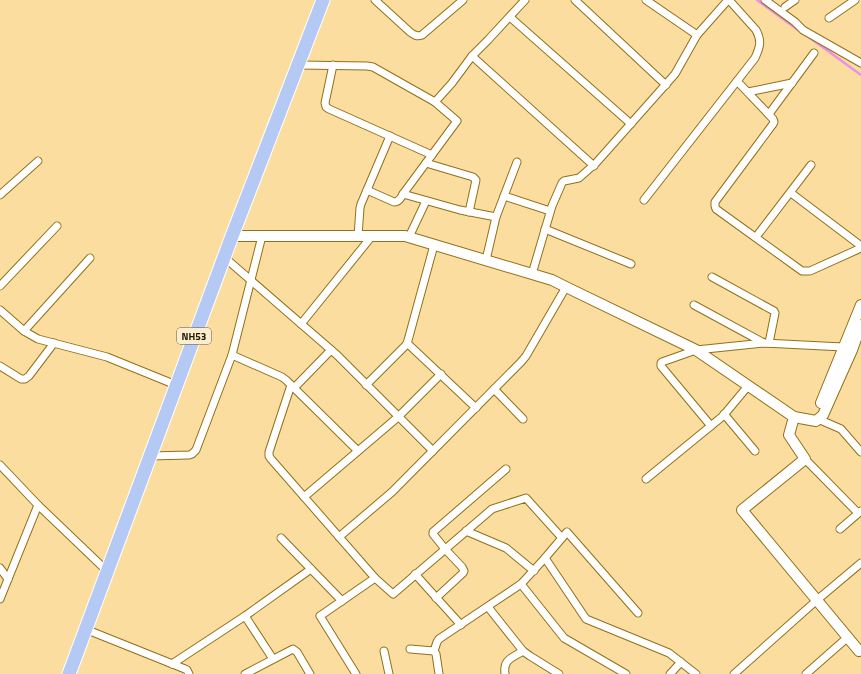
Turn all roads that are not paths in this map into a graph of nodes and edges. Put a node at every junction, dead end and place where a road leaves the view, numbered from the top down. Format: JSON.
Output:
{"nodes":[{"id":1,"x":323,"y":0,"type":"edge"},
{"id":2,"x":375,"y":0,"type":"edge"},
{"id":3,"x":463,"y":0,"type":"edge"},
{"id":4,"x":526,"y":0,"type":"edge"},
{"id":5,"x":575,"y":0,"type":"edge"},
{"id":6,"x":646,"y":0,"type":"edge"},
{"id":7,"x":729,"y":0,"type":"edge"},
{"id":8,"x":765,"y":0,"type":"edge"},
{"id":9,"x":795,"y":0,"type":"edge"},
{"id":10,"x":855,"y":0,"type":"edge"},
{"id":11,"x":785,"y":7,"type":"dead end"},
{"id":12,"x":510,"y":17,"type":"junction"},
{"id":13,"x":829,"y":18,"type":"dead end"},
{"id":14,"x":697,"y":35,"type":"junction"},
{"id":15,"x":814,"y":53,"type":"dead end"},
{"id":16,"x":472,"y":56,"type":"junction"},
{"id":17,"x":861,"y":63,"type":"edge"},
{"id":18,"x":298,"y":65,"type":"junction"},
{"id":19,"x":333,"y":65,"type":"junction"},
{"id":20,"x":737,"y":81,"type":"junction"},
{"id":21,"x":792,"y":82,"type":"junction"},
{"id":22,"x":666,"y":85,"type":"junction"},
{"id":23,"x":748,"y":92,"type":"junction"},
{"id":24,"x":435,"y":102,"type":"junction"},
{"id":25,"x":769,"y":114,"type":"junction"},
{"id":26,"x":631,"y":124,"type":"junction"},
{"id":27,"x":390,"y":136,"type":"junction"},
{"id":28,"x":432,"y":155,"type":"junction"},
{"id":29,"x":38,"y":161,"type":"dead end"},
{"id":30,"x":517,"y":162,"type":"dead end"},
{"id":31,"x":426,"y":163,"type":"junction"},
{"id":32,"x":811,"y":165,"type":"dead end"},
{"id":33,"x":594,"y":166,"type":"junction"},
{"id":34,"x":367,"y":190,"type":"junction"},
{"id":35,"x":791,"y":193,"type":"junction"},
{"id":36,"x":403,"y":194,"type":"junction"},
{"id":37,"x":0,"y":196,"type":"edge"},
{"id":38,"x":504,"y":196,"type":"junction"},
{"id":39,"x":426,"y":200,"type":"junction"},
{"id":40,"x":644,"y":200,"type":"dead end"},
{"id":41,"x":550,"y":211,"type":"junction"},
{"id":42,"x":469,"y":212,"type":"junction"},
{"id":43,"x":496,"y":217,"type":"junction"},
{"id":44,"x":57,"y":226,"type":"dead end"},
{"id":45,"x":545,"y":229,"type":"junction"},
{"id":46,"x":232,"y":236,"type":"junction"},
{"id":47,"x":262,"y":236,"type":"junction"},
{"id":48,"x":358,"y":236,"type":"junction"},
{"id":49,"x":372,"y":236,"type":"junction"},
{"id":50,"x":409,"y":237,"type":"junction"},
{"id":51,"x":756,"y":237,"type":"junction"},
{"id":52,"x":434,"y":245,"type":"junction"},
{"id":53,"x":861,"y":247,"type":"edge"},
{"id":54,"x":224,"y":257,"type":"junction"},
{"id":55,"x":90,"y":258,"type":"dead end"},
{"id":56,"x":486,"y":260,"type":"junction"},
{"id":57,"x":631,"y":264,"type":"dead end"},
{"id":58,"x":532,"y":274,"type":"junction"},
{"id":59,"x":712,"y":277,"type":"dead end"},
{"id":60,"x":251,"y":280,"type":"junction"},
{"id":61,"x":0,"y":286,"type":"edge"},
{"id":62,"x":566,"y":287,"type":"junction"},
{"id":63,"x":694,"y":306,"type":"dead end"},
{"id":64,"x":860,"y":306,"type":"edge"},
{"id":65,"x":0,"y":310,"type":"edge"},
{"id":66,"x":9,"y":318,"type":"junction"},
{"id":67,"x":0,"y":320,"type":"edge"},
{"id":68,"x":858,"y":323,"type":"edge"},
{"id":69,"x":301,"y":324,"type":"junction"},
{"id":70,"x":24,"y":331,"type":"junction"},
{"id":71,"x":54,"y":343,"type":"junction"},
{"id":72,"x":407,"y":343,"type":"junction"},
{"id":73,"x":767,"y":343,"type":"junction"},
{"id":74,"x":331,"y":350,"type":"junction"},
{"id":75,"x":696,"y":350,"type":"junction"},
{"id":76,"x":852,"y":350,"type":"edge"},
{"id":77,"x":232,"y":355,"type":"junction"},
{"id":78,"x":0,"y":366,"type":"edge"},
{"id":79,"x":441,"y":374,"type":"junction"},
{"id":80,"x":176,"y":385,"type":"junction"},
{"id":81,"x":366,"y":385,"type":"junction"},
{"id":82,"x":293,"y":386,"type":"junction"},
{"id":83,"x":748,"y":386,"type":"junction"},
{"id":84,"x":494,"y":390,"type":"junction"},
{"id":85,"x":476,"y":408,"type":"junction"},
{"id":86,"x":724,"y":414,"type":"junction"},
{"id":87,"x":398,"y":417,"type":"junction"},
{"id":88,"x":794,"y":417,"type":"junction"},
{"id":89,"x":523,"y":419,"type":"dead end"},
{"id":90,"x":817,"y":420,"type":"junction"},
{"id":91,"x":711,"y":426,"type":"junction"},
{"id":92,"x":358,"y":451,"type":"junction"},
{"id":93,"x":433,"y":451,"type":"junction"},
{"id":94,"x":754,"y":451,"type":"dead end"},
{"id":95,"x":861,"y":452,"type":"edge"},
{"id":96,"x":150,"y":456,"type":"junction"},
{"id":97,"x":805,"y":459,"type":"junction"},
{"id":98,"x":0,"y":465,"type":"edge"},
{"id":99,"x":506,"y":469,"type":"dead end"},
{"id":100,"x":646,"y":480,"type":"dead end"},
{"id":101,"x":304,"y":497,"type":"junction"},
{"id":102,"x":38,"y":505,"type":"junction"},
{"id":103,"x":860,"y":512,"type":"edge"},
{"id":104,"x":840,"y":529,"type":"dead end"},
{"id":105,"x":466,"y":531,"type":"junction"},
{"id":106,"x":339,"y":537,"type":"junction"},
{"id":107,"x":281,"y":538,"type":"dead end"},
{"id":108,"x":562,"y":538,"type":"junction"},
{"id":109,"x":445,"y":549,"type":"junction"},
{"id":110,"x":545,"y":558,"type":"junction"},
{"id":111,"x":861,"y":563,"type":"edge"},
{"id":112,"x":0,"y":568,"type":"edge"},
{"id":113,"x":310,"y":569,"type":"junction"},
{"id":114,"x":107,"y":571,"type":"junction"},
{"id":115,"x":534,"y":571,"type":"junction"},
{"id":116,"x":415,"y":574,"type":"junction"},
{"id":117,"x":375,"y":578,"type":"junction"},
{"id":118,"x":8,"y":579,"type":"junction"},
{"id":119,"x":521,"y":584,"type":"junction"},
{"id":120,"x":436,"y":598,"type":"junction"},
{"id":121,"x":0,"y":599,"type":"edge"},
{"id":122,"x":817,"y":600,"type":"junction"},
{"id":123,"x":342,"y":601,"type":"junction"},
{"id":124,"x":488,"y":607,"type":"junction"},
{"id":125,"x":638,"y":612,"type":"dead end"},
{"id":126,"x":245,"y":616,"type":"junction"},
{"id":127,"x":461,"y":625,"type":"junction"},
{"id":128,"x":86,"y":629,"type":"junction"},
{"id":129,"x":848,"y":637,"type":"junction"},
{"id":130,"x":410,"y":649,"type":"dead end"},
{"id":131,"x":861,"y":650,"type":"edge"},
{"id":132,"x":384,"y":651,"type":"dead end"},
{"id":133,"x":434,"y":651,"type":"junction"},
{"id":134,"x":523,"y":651,"type":"junction"},
{"id":135,"x":273,"y":659,"type":"junction"},
{"id":136,"x":680,"y":662,"type":"junction"},
{"id":137,"x":172,"y":664,"type":"junction"},
{"id":138,"x":69,"y":674,"type":"edge"},
{"id":139,"x":188,"y":674,"type":"edge"},
{"id":140,"x":245,"y":674,"type":"edge"},
{"id":141,"x":310,"y":674,"type":"edge"},
{"id":142,"x":356,"y":674,"type":"edge"},
{"id":143,"x":389,"y":674,"type":"edge"},
{"id":144,"x":438,"y":674,"type":"edge"},
{"id":145,"x":504,"y":674,"type":"edge"},
{"id":146,"x":559,"y":674,"type":"edge"},
{"id":147,"x":626,"y":674,"type":"edge"},
{"id":148,"x":670,"y":674,"type":"edge"},
{"id":149,"x":696,"y":674,"type":"edge"},
{"id":150,"x":734,"y":674,"type":"edge"},
{"id":151,"x":806,"y":674,"type":"edge"}],
"edges":[{"from":1,"to":18,"type":"highway","number":"NH53"},
{"from":2,"to":3,"type":"street"},
{"from":4,"to":12,"type":"street"},
{"from":5,"to":22,"type":"street"},
{"from":6,"to":14,"type":"street"},
{"from":7,"to":14,"type":"street"},
{"from":7,"to":20,"type":"street"},
{"from":8,"to":17,"type":"street"},
{"from":9,"to":11,"type":"street"},
{"from":10,"to":13,"type":"street"},
{"from":12,"to":16,"type":"street"},
{"from":12,"to":26,"type":"street"},
{"from":14,"to":22,"type":"street"},
{"from":15,"to":21,"type":"street"},
{"from":16,"to":24,"type":"street"},
{"from":16,"to":33,"type":"street"},
{"from":18,"to":19,"type":"street"},
{"from":18,"to":46,"type":"highway","number":"NH53"},
{"from":19,"to":24,"type":"street"},
{"from":19,"to":27,"type":"street"},
{"from":20,"to":23,"type":"street"},
{"from":20,"to":40,"type":"street"},
{"from":21,"to":23,"type":"street"},
{"from":21,"to":25,"type":"street"},
{"from":22,"to":26,"type":"street"},
{"from":23,"to":25,"type":"street"},
{"from":24,"to":28,"type":"street"},
{"from":25,"to":51,"type":"street"},
{"from":26,"to":33,"type":"street"},
{"from":27,"to":28,"type":"street"},
{"from":27,"to":34,"type":"street"},
{"from":28,"to":31,"type":"street"},
{"from":29,"to":37,"type":"street"},
{"from":30,"to":38,"type":"street"},
{"from":31,"to":36,"type":"street"},
{"from":31,"to":42,"type":"street"},
{"from":32,"to":35,"type":"street"},
{"from":33,"to":41,"type":"street"},
{"from":34,"to":36,"type":"street"},
{"from":34,"to":48,"type":"street"},
{"from":35,"to":51,"type":"street"},
{"from":35,"to":53,"type":"street"},
{"from":36,"to":39,"type":"street"},
{"from":38,"to":41,"type":"street"},
{"from":38,"to":43,"type":"street"},
{"from":39,"to":42,"type":"street"},
{"from":39,"to":50,"type":"street"},
{"from":41,"to":45,"type":"street"},
{"from":42,"to":43,"type":"street"},
{"from":43,"to":56,"type":"street"},
{"from":44,"to":61,"type":"street"},
{"from":45,"to":57,"type":"street"},
{"from":45,"to":58,"type":"street"},
{"from":46,"to":47,"type":"street"},
{"from":46,"to":54,"type":"highway","number":"NH53"},
{"from":47,"to":48,"type":"street"},
{"from":47,"to":60,"type":"street"},
{"from":48,"to":49,"type":"street"},
{"from":49,"to":50,"type":"street"},
{"from":49,"to":69,"type":"street"},
{"from":50,"to":52,"type":"street"},
{"from":51,"to":53,"type":"street"},
{"from":52,"to":56,"type":"street"},
{"from":52,"to":72,"type":"street"},
{"from":54,"to":60,"type":"street"},
{"from":54,"to":80,"type":"highway","number":"NH53"},
{"from":55,"to":70,"type":"street"},
{"from":56,"to":58,"type":"street"},
{"from":58,"to":62,"type":"street"},
{"from":59,"to":73,"type":"street"},
{"from":60,"to":69,"type":"street"},
{"from":60,"to":77,"type":"street"},
{"from":62,"to":75,"type":"street"},
{"from":62,"to":84,"type":"street"},
{"from":63,"to":73,"type":"street"},
{"from":64,"to":68,"type":"street"},
{"from":65,"to":66,"type":"street"},
{"from":66,"to":67,"type":"street"},
{"from":66,"to":70,"type":"street"},
{"from":68,"to":76,"type":"street"},
{"from":69,"to":74,"type":"street"},
{"from":70,"to":71,"type":"street"},
{"from":71,"to":78,"type":"street"},
{"from":71,"to":80,"type":"street"},
{"from":72,"to":79,"type":"street"},
{"from":72,"to":81,"type":"street"},
{"from":73,"to":75,"type":"street"},
{"from":73,"to":76,"type":"street"},
{"from":74,"to":81,"type":"street"},
{"from":74,"to":82,"type":"street"},
{"from":75,"to":83,"type":"street"},
{"from":75,"to":91,"type":"street"},
{"from":76,"to":90,"type":"street"},
{"from":77,"to":82,"type":"street"},
{"from":77,"to":96,"type":"street"},
{"from":79,"to":85,"type":"street"},
{"from":79,"to":87,"type":"street"},
{"from":80,"to":96,"type":"highway","number":"NH53"},
{"from":81,"to":87,"type":"street"},
{"from":82,"to":92,"type":"street"},
{"from":82,"to":101,"type":"street"},
{"from":83,"to":86,"type":"street"},
{"from":83,"to":88,"type":"street"},
{"from":84,"to":85,"type":"street"},
{"from":84,"to":89,"type":"street"},
{"from":85,"to":93,"type":"street"},
{"from":86,"to":91,"type":"street"},
{"from":86,"to":94,"type":"street"},
{"from":87,"to":92,"type":"street"},
{"from":87,"to":93,"type":"street"},
{"from":88,"to":90,"type":"street"},
{"from":88,"to":97,"type":"street"},
{"from":90,"to":95,"type":"street"},
{"from":91,"to":100,"type":"street"},
{"from":92,"to":101,"type":"street"},
{"from":93,"to":106,"type":"street"},
{"from":96,"to":114,"type":"highway","number":"NH53"},
{"from":97,"to":103,"type":"street"},
{"from":97,"to":122,"type":"street"},
{"from":98,"to":102,"type":"street"},
{"from":99,"to":109,"type":"street"},
{"from":101,"to":106,"type":"street"},
{"from":102,"to":114,"type":"street"},
{"from":102,"to":118,"type":"street"},
{"from":103,"to":104,"type":"street"},
{"from":105,"to":108,"type":"street"},
{"from":105,"to":109,"type":"street"},
{"from":105,"to":115,"type":"street"},
{"from":106,"to":117,"type":"street"},
{"from":107,"to":113,"type":"street"},
{"from":108,"to":110,"type":"street"},
{"from":108,"to":125,"type":"street"},
{"from":109,"to":116,"type":"street"},
{"from":109,"to":120,"type":"street"},
{"from":110,"to":115,"type":"street"},
{"from":110,"to":136,"type":"street"},
{"from":111,"to":122,"type":"street"},
{"from":112,"to":118,"type":"street"},
{"from":113,"to":123,"type":"street"},
{"from":113,"to":126,"type":"street"},
{"from":114,"to":128,"type":"highway","number":"NH53"},
{"from":115,"to":119,"type":"street"},
{"from":116,"to":117,"type":"street"},
{"from":116,"to":120,"type":"street"},
{"from":117,"to":123,"type":"street"},
{"from":118,"to":121,"type":"street"},
{"from":119,"to":124,"type":"street"},
{"from":119,"to":147,"type":"street"},
{"from":120,"to":127,"type":"street"},
{"from":122,"to":129,"type":"street"},
{"from":122,"to":150,"type":"street"},
{"from":123,"to":142,"type":"street"},
{"from":124,"to":127,"type":"street"},
{"from":124,"to":134,"type":"street"},
{"from":126,"to":135,"type":"street"},
{"from":126,"to":137,"type":"street"},
{"from":127,"to":133,"type":"street"},
{"from":128,"to":137,"type":"street"},
{"from":128,"to":138,"type":"highway","number":"NH53"},
{"from":129,"to":131,"type":"street"},
{"from":129,"to":151,"type":"street"},
{"from":130,"to":133,"type":"street"},
{"from":132,"to":143,"type":"street"},
{"from":133,"to":144,"type":"street"},
{"from":134,"to":145,"type":"street"},
{"from":134,"to":146,"type":"street"},
{"from":135,"to":140,"type":"street"},
{"from":135,"to":141,"type":"street"},
{"from":136,"to":148,"type":"street"},
{"from":136,"to":149,"type":"street"},
{"from":137,"to":139,"type":"street"}]}
